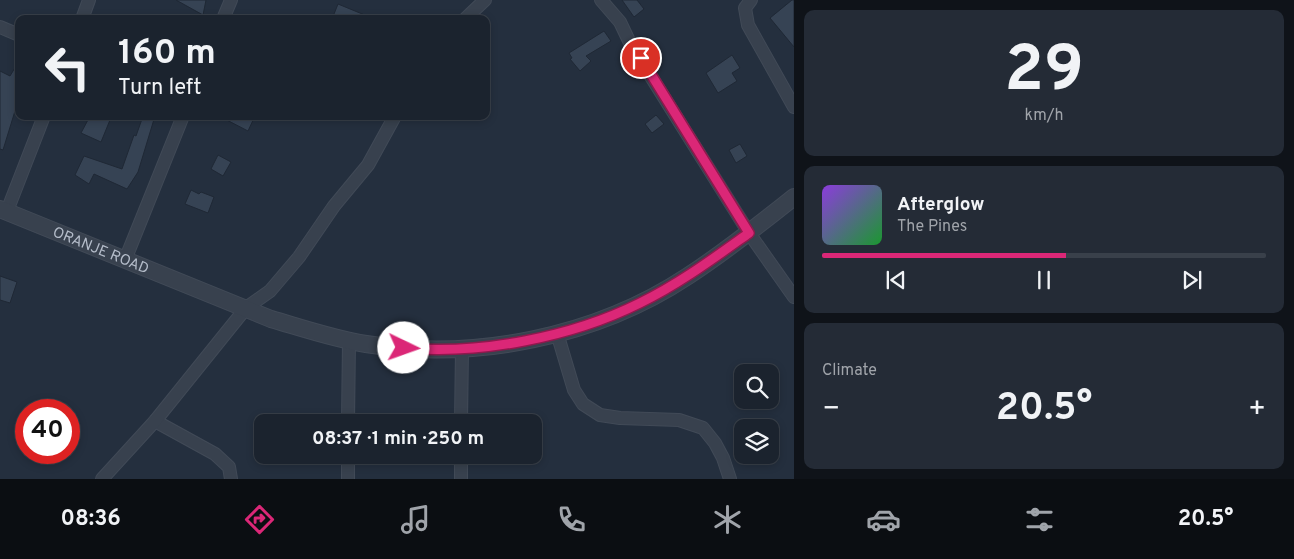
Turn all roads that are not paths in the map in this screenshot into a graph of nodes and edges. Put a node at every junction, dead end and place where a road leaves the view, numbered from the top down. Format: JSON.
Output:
{"nodes":[{"id":1,"x":89,"y":0,"type":"edge"},
{"id":2,"x":231,"y":0,"type":"edge"},
{"id":3,"x":485,"y":0,"type":"edge"},
{"id":4,"x":601,"y":0,"type":"edge"},
{"id":5,"x":751,"y":0,"type":"edge"},
{"id":6,"x":83,"y":15,"type":"edge"},
{"id":7,"x":225,"y":15,"type":"edge"},
{"id":8,"x":469,"y":15,"type":"edge"},
{"id":9,"x":0,"y":27,"type":"edge"},
{"id":10,"x":15,"y":33,"type":"edge"},
{"id":11,"x":794,"y":107,"type":"edge"},
{"id":12,"x":42,"y":120,"type":"edge"},
{"id":13,"x":182,"y":120,"type":"edge"},
{"id":14,"x":394,"y":120,"type":"edge"},
{"id":15,"x":794,"y":198,"type":"edge"},
{"id":16,"x":3,"y":210,"type":"edge"},
{"id":17,"x":749,"y":233,"type":"junction"},
{"id":18,"x":125,"y":260,"type":"junction"},
{"id":19,"x":794,"y":297,"type":"edge"},
{"id":20,"x":246,"y":308,"type":"junction"},
{"id":21,"x":557,"y":332,"type":"junction"},
{"id":22,"x":349,"y":340,"type":"junction"},
{"id":23,"x":462,"y":348,"type":"junction"},
{"id":24,"x":348,"y":414,"type":"edge"},
{"id":25,"x":462,"y":414,"type":"edge"},
{"id":26,"x":155,"y":420,"type":"junction"},
{"id":27,"x":348,"y":464,"type":"edge"},
{"id":28,"x":461,"y":464,"type":"edge"},
{"id":29,"x":102,"y":479,"type":"edge"},
{"id":30,"x":231,"y":479,"type":"edge"},
{"id":31,"x":348,"y":479,"type":"edge"},
{"id":32,"x":461,"y":479,"type":"edge"},
{"id":33,"x":730,"y":479,"type":"edge"}],
"edges":[{"from":1,"to":6,"type":"street"},
{"from":2,"to":7,"type":"street"},
{"from":3,"to":8,"type":"street"},
{"from":4,"to":17,"type":"street"},
{"from":5,"to":11,"type":"street"},
{"from":9,"to":10,"type":"street"},
{"from":12,"to":16,"type":"street"},
{"from":13,"to":18,"type":"street"},
{"from":14,"to":20,"type":"street"},
{"from":15,"to":17,"type":"street","name":"ORANJE ROAD"},
{"from":16,"to":18,"type":"street","name":"ORANJE ROAD"},
{"from":17,"to":19,"type":"street"},
{"from":17,"to":21,"type":"street","name":"ORANJE ROAD"},
{"from":18,"to":20,"type":"street","name":"ORANJE ROAD"},
{"from":20,"to":22,"type":"street","name":"ORANJE ROAD"},
{"from":20,"to":26,"type":"street"},
{"from":21,"to":23,"type":"street","name":"ORANJE ROAD"},
{"from":21,"to":33,"type":"street"},
{"from":22,"to":23,"type":"street","name":"ORANJE ROAD"},
{"from":22,"to":24,"type":"street"},
{"from":23,"to":25,"type":"street"},
{"from":26,"to":29,"type":"street"},
{"from":26,"to":30,"type":"street"},
{"from":27,"to":31,"type":"street"},
{"from":28,"to":32,"type":"street"}]}
